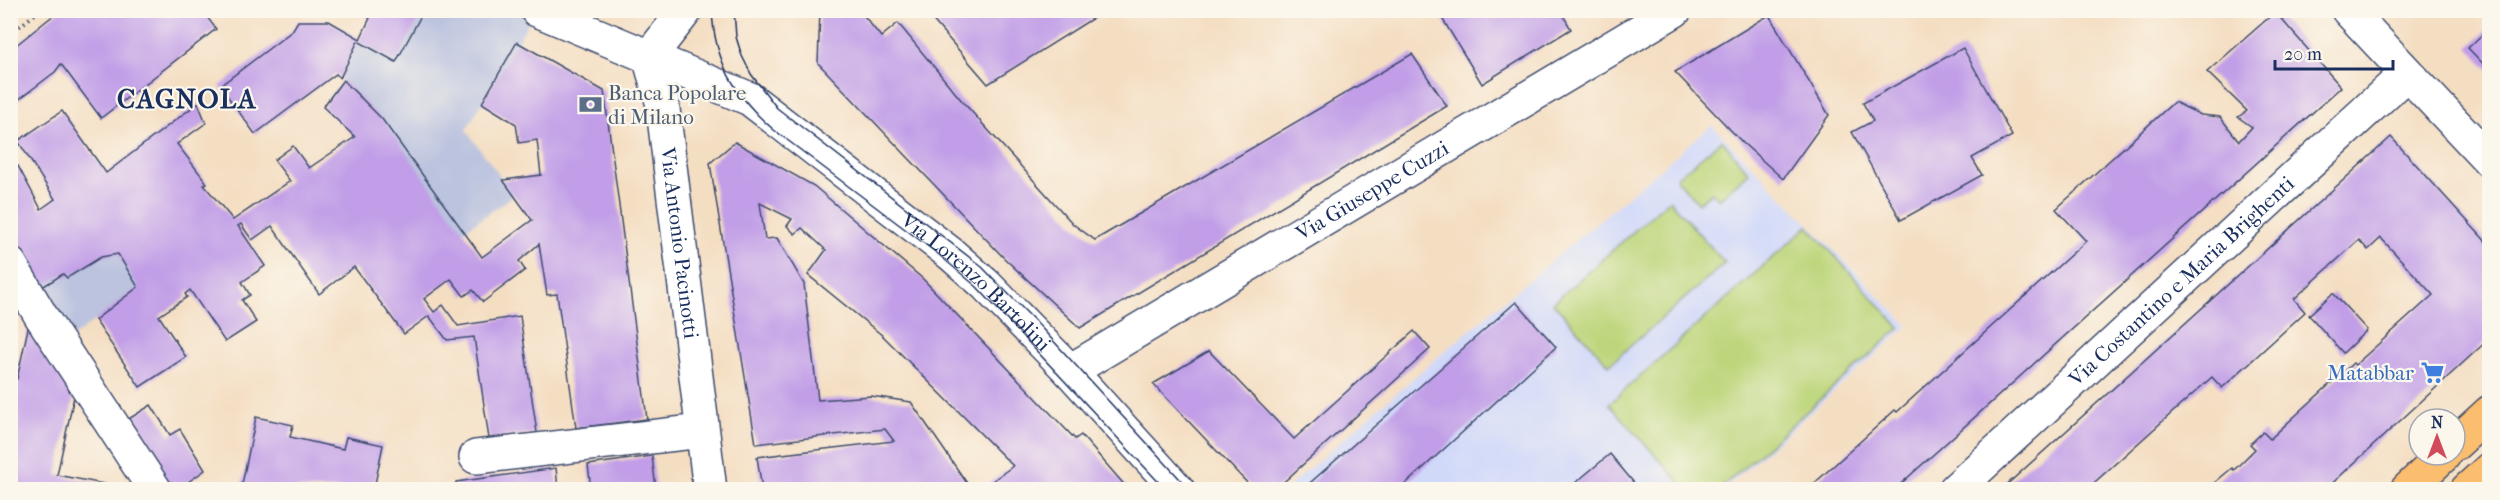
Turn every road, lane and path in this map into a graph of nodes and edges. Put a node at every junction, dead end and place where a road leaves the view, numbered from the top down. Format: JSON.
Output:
{"nodes":[{"id":1,"x":40,"y":10,"type":"edge"},
{"id":2,"x":537,"y":10,"type":"edge"},
{"id":3,"x":686,"y":10,"type":"edge"},
{"id":4,"x":1675,"y":10,"type":"edge"},
{"id":5,"x":2348,"y":10,"type":"edge"},
{"id":6,"x":10,"y":34,"type":"edge"},
{"id":7,"x":649,"y":57,"type":"junction"},
{"id":8,"x":2406,"y":74,"type":"junction"},
{"id":9,"x":2490,"y":160,"type":"edge"},
{"id":10,"x":10,"y":264,"type":"edge"},
{"id":11,"x":1070,"y":371,"type":"junction"},
{"id":12,"x":2490,"y":412,"type":"edge"},
{"id":13,"x":702,"y":431,"type":"junction"},
{"id":14,"x":2467,"y":433,"type":"edge"},
{"id":15,"x":476,"y":457,"type":"dead end"},
{"id":16,"x":2431,"y":467,"type":"edge"},
{"id":17,"x":2490,"y":468,"type":"edge"},
{"id":18,"x":155,"y":489,"type":"edge"},
{"id":19,"x":710,"y":489,"type":"edge"},
{"id":20,"x":1178,"y":489,"type":"edge"},
{"id":21,"x":1955,"y":489,"type":"edge"},
{"id":22,"x":2407,"y":489,"type":"edge"},
{"id":23,"x":2467,"y":489,"type":"edge"}],
"edges":[{"from":1,"to":6,"type":"path"},
{"from":2,"to":7,"type":"street","name":"Via Lorenzo Bartolini"},
{"from":3,"to":7,"type":"street"},
{"from":4,"to":11,"type":"street","name":"Via Giuseppe Cuzzi"},
{"from":5,"to":8,"type":"street"},
{"from":7,"to":11,"type":"street","name":"Via Lorenzo Bartolini"},
{"from":7,"to":13,"type":"street","name":"Via Antonio Pacinotti"},
{"from":8,"to":9,"type":"street"},
{"from":8,"to":21,"type":"street","name":"Via Costantino e Maria Brighenti"},
{"from":10,"to":18,"type":"street"},
{"from":11,"to":20,"type":"street","name":"Via Lorenzo Bartolini"},
{"from":12,"to":14,"type":"main road"},
{"from":13,"to":15,"type":"street"},
{"from":13,"to":19,"type":"street","name":"Via Antonio Pacinotti"},
{"from":16,"to":22,"type":"main road"},
{"from":17,"to":23,"type":"main road"}]}
